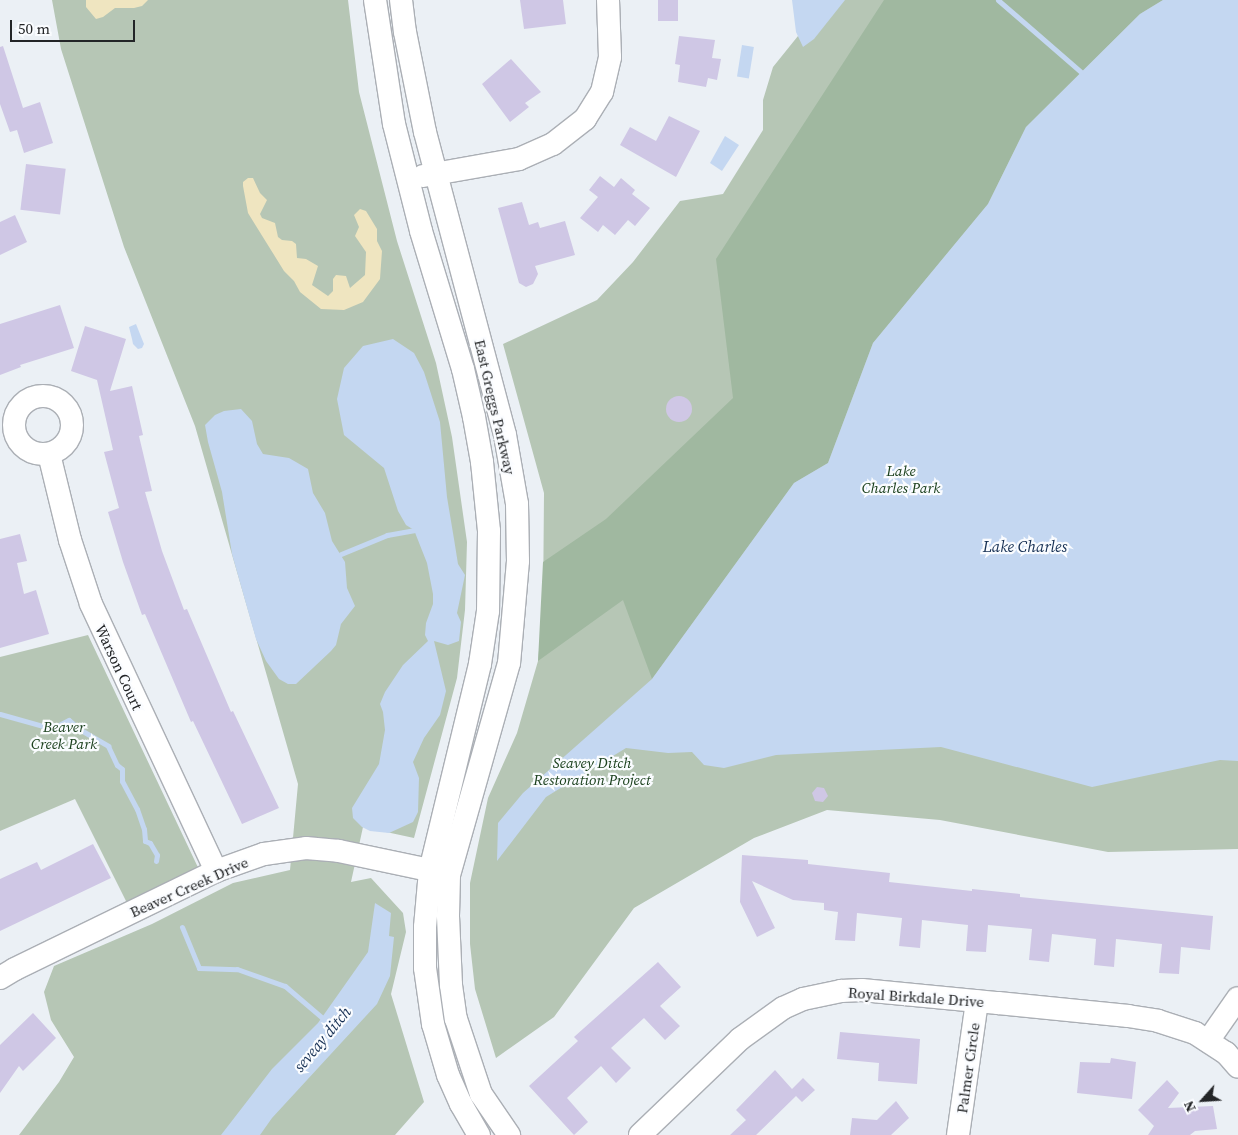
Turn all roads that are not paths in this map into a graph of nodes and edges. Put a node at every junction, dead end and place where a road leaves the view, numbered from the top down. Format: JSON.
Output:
{"nodes":[{"id":1,"x":375,"y":0,"type":"edge"},
{"id":2,"x":401,"y":0,"type":"edge"},
{"id":3,"x":608,"y":0,"type":"edge"},
{"id":4,"x":437,"y":173,"type":"junction"},
{"id":5,"x":408,"y":179,"type":"junction"},
{"id":6,"x":49,"y":454,"type":"dead end"},
{"id":7,"x":216,"y":871,"type":"junction"},
{"id":8,"x":439,"y":873,"type":"junction"},
{"id":9,"x":0,"y":978,"type":"edge"},
{"id":10,"x":1238,"y":998,"type":"edge"},
{"id":11,"x":977,"y":1001,"type":"junction"},
{"id":12,"x":1208,"y":1041,"type":"junction"},
{"id":13,"x":1238,"y":1067,"type":"edge"},
{"id":14,"x":499,"y":1132,"type":"edge"},
{"id":15,"x":479,"y":1135,"type":"edge"},
{"id":16,"x":640,"y":1135,"type":"edge"},
{"id":17,"x":958,"y":1135,"type":"edge"}],
"edges":[{"from":1,"to":5,"type":"street","name":"East Greggs Parkway"},
{"from":2,"to":4,"type":"street","name":"East Greggs Parkway"},
{"from":3,"to":4,"type":"street"},
{"from":4,"to":5,"type":"street"},
{"from":4,"to":8,"type":"street","name":"East Greggs Parkway"},
{"from":5,"to":8,"type":"street","name":"East Greggs Parkway"},
{"from":6,"to":7,"type":"street","name":"Warson Court"},
{"from":7,"to":8,"type":"street","name":"Beaver Creek Drive"},
{"from":7,"to":9,"type":"street","name":"Beaver Creek Drive"},
{"from":8,"to":14,"type":"street"},
{"from":8,"to":15,"type":"street"},
{"from":10,"to":12,"type":"street"},
{"from":11,"to":12,"type":"street","name":"Royal Birkdale Drive"},
{"from":11,"to":16,"type":"street","name":"Royal Birkdale Drive"},
{"from":11,"to":17,"type":"street","name":"Palmer Circle"},
{"from":12,"to":13,"type":"street","name":"Royal Birkdale Drive"}]}
